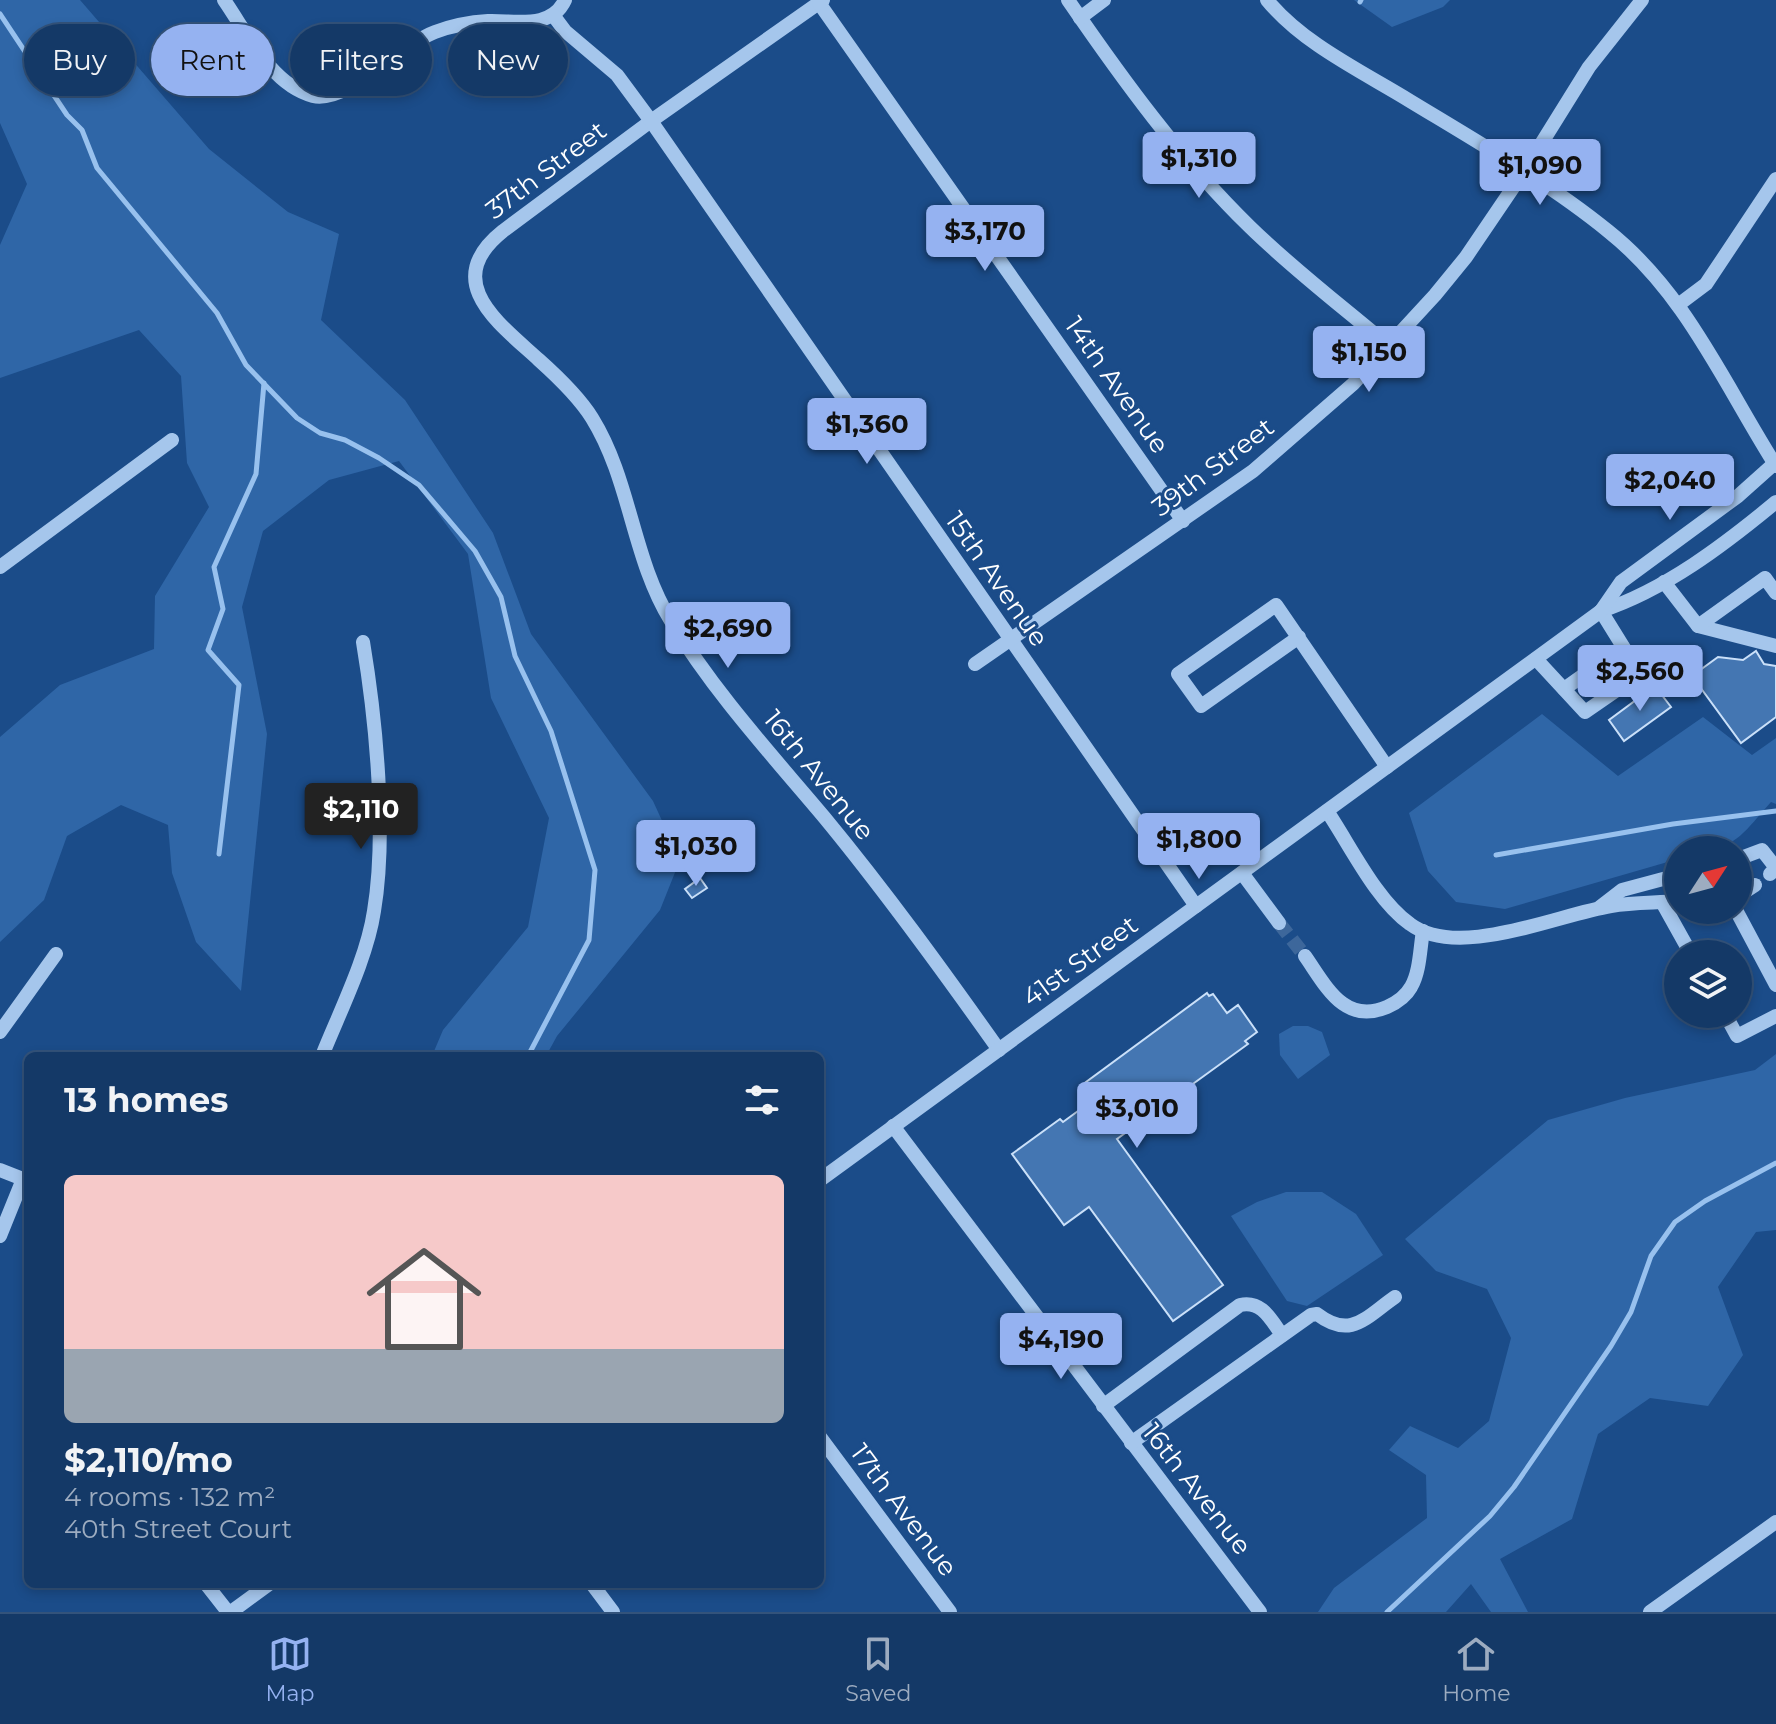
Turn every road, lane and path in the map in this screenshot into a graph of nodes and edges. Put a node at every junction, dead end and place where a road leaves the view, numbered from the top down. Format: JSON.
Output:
{"nodes":[{"id":1,"x":224,"y":0,"type":"edge"},
{"id":2,"x":565,"y":0,"type":"edge"},
{"id":3,"x":1068,"y":0,"type":"edge"},
{"id":4,"x":1104,"y":0,"type":"edge"},
{"id":5,"x":1267,"y":0,"type":"edge"},
{"id":6,"x":1642,"y":0,"type":"edge"},
{"id":7,"x":821,"y":1,"type":"edge"},
{"id":8,"x":553,"y":15,"type":"junction"},
{"id":9,"x":1080,"y":18,"type":"junction"},
{"id":10,"x":651,"y":121,"type":"junction"},
{"id":11,"x":1523,"y":173,"type":"junction"},
{"id":12,"x":1776,"y":179,"type":"edge"},
{"id":13,"x":476,"y":281,"type":"joint"},
{"id":14,"x":1678,"y":305,"type":"junction"},
{"id":15,"x":1389,"y":346,"type":"junction"},
{"id":16,"x":172,"y":440,"type":"dead end"},
{"id":17,"x":1775,"y":464,"type":"edge"},
{"id":18,"x":1776,"y":502,"type":"edge"},
{"id":19,"x":1183,"y":521,"type":"junction"},
{"id":20,"x":0,"y":567,"type":"edge"},
{"id":21,"x":1664,"y":582,"type":"junction"},
{"id":22,"x":1776,"y":593,"type":"edge"},
{"id":23,"x":1601,"y":611,"type":"junction"},
{"id":24,"x":1698,"y":626,"type":"junction"},
{"id":25,"x":1299,"y":637,"type":"junction"},
{"id":26,"x":363,"y":642,"type":"dead end"},
{"id":27,"x":1012,"y":642,"type":"junction"},
{"id":28,"x":1776,"y":646,"type":"edge"},
{"id":29,"x":1623,"y":647,"type":"junction"},
{"id":30,"x":1536,"y":659,"type":"junction"},
{"id":31,"x":975,"y":664,"type":"dead end"},
{"id":32,"x":1564,"y":689,"type":"junction"},
{"id":33,"x":1387,"y":767,"type":"junction"},
{"id":34,"x":1327,"y":811,"type":"junction"},
{"id":35,"x":1752,"y":854,"type":"edge"},
{"id":36,"x":1242,"y":873,"type":"junction"},
{"id":37,"x":1770,"y":874,"type":"dead end"},
{"id":38,"x":1664,"y":879,"type":"edge"},
{"id":39,"x":1755,"y":885,"type":"dead end"},
{"id":40,"x":1752,"y":887,"type":"edge"},
{"id":41,"x":1662,"y":902,"type":"joint"},
{"id":42,"x":1196,"y":906,"type":"junction"},
{"id":43,"x":1597,"y":909,"type":"junction"},
{"id":44,"x":1279,"y":923,"type":"tunnel mouth"},
{"id":45,"x":1743,"y":924,"type":"edge"},
{"id":46,"x":1423,"y":931,"type":"junction"},
{"id":47,"x":1683,"y":940,"type":"edge"},
{"id":48,"x":56,"y":954,"type":"dead end"},
{"id":49,"x":1305,"y":956,"type":"tunnel mouth"},
{"id":50,"x":1776,"y":985,"type":"edge"},
{"id":51,"x":1776,"y":1016,"type":"edge"},
{"id":52,"x":1733,"y":1028,"type":"edge"},
{"id":53,"x":0,"y":1032,"type":"edge"},
{"id":54,"x":999,"y":1050,"type":"junction"},
{"id":55,"x":324,"y":1052,"type":"edge"},
{"id":56,"x":893,"y":1126,"type":"junction"},
{"id":57,"x":0,"y":1170,"type":"edge"},
{"id":58,"x":824,"y":1177,"type":"edge"},
{"id":59,"x":24,"y":1180,"type":"edge"},
{"id":60,"x":24,"y":1182,"type":"edge"},
{"id":61,"x":0,"y":1236,"type":"edge"},
{"id":62,"x":1395,"y":1297,"type":"dead end"},
{"id":63,"x":1282,"y":1335,"type":"junction"},
{"id":64,"x":1103,"y":1406,"type":"junction"},
{"id":65,"x":824,"y":1442,"type":"edge"},
{"id":66,"x":1131,"y":1443,"type":"junction"},
{"id":67,"x":1776,"y":1522,"type":"edge"},
{"id":68,"x":209,"y":1588,"type":"edge"},
{"id":69,"x":263,"y":1588,"type":"edge"},
{"id":70,"x":595,"y":1588,"type":"edge"},
{"id":71,"x":229,"y":1612,"type":"edge"},
{"id":72,"x":613,"y":1612,"type":"edge"},
{"id":73,"x":950,"y":1612,"type":"edge"},
{"id":74,"x":1260,"y":1612,"type":"edge"},
{"id":75,"x":1650,"y":1612,"type":"edge"}],
"edges":[{"from":1,"to":8,"type":"street"},
{"from":2,"to":8,"type":"street"},
{"from":3,"to":9,"type":"street"},
{"from":4,"to":9,"type":"street"},
{"from":5,"to":11,"type":"street"},
{"from":6,"to":11,"type":"street","name":"39th Street"},
{"from":7,"to":10,"type":"street","name":"37th Street"},
{"from":7,"to":19,"type":"street","name":"14th Avenue"},
{"from":8,"to":10,"type":"street","name":"15th Avenue"},
{"from":9,"to":15,"type":"street"},
{"from":10,"to":13,"type":"street","name":"37th Street"},
{"from":10,"to":27,"type":"street","name":"15th Avenue"},
{"from":11,"to":14,"type":"street"},
{"from":11,"to":15,"type":"street","name":"39th Street"},
{"from":12,"to":14,"type":"street"},
{"from":13,"to":54,"type":"street","name":"16th Avenue"},
{"from":14,"to":17,"type":"street"},
{"from":15,"to":19,"type":"street","name":"39th Street"},
{"from":16,"to":20,"type":"street"},
{"from":17,"to":23,"type":"street","name":"41st Street"},
{"from":18,"to":21,"type":"street","name":"41st Street"},
{"from":19,"to":27,"type":"street","name":"39th Street"},
{"from":21,"to":23,"type":"street","name":"41st Street"},
{"from":21,"to":24,"type":"street"},
{"from":22,"to":24,"type":"street"},
{"from":23,"to":29,"type":"street"},
{"from":23,"to":30,"type":"street","name":"41st Street"},
{"from":24,"to":28,"type":"street"},
{"from":25,"to":25,"type":"street"},
{"from":25,"to":33,"type":"street"},
{"from":26,"to":55,"type":"street"},
{"from":27,"to":31,"type":"street","name":"39th Street"},
{"from":27,"to":42,"type":"street","name":"15th Avenue"},
{"from":29,"to":32,"type":"street"},
{"from":29,"to":32,"type":"street"},
{"from":30,"to":32,"type":"street"},
{"from":30,"to":33,"type":"street","name":"41st Street"},
{"from":33,"to":34,"type":"street","name":"41st Street"},
{"from":34,"to":36,"type":"street","name":"41st Street"},
{"from":34,"to":46,"type":"street"},
{"from":35,"to":37,"type":"street"},
{"from":36,"to":42,"type":"street","name":"41st Street"},
{"from":36,"to":44,"type":"street"},
{"from":38,"to":43,"type":"street"},
{"from":39,"to":40,"type":"street"},
{"from":41,"to":43,"type":"street"},
{"from":41,"to":47,"type":"street"},
{"from":42,"to":54,"type":"street","name":"41st Street"},
{"from":43,"to":46,"type":"street"},
{"from":45,"to":50,"type":"street"},
{"from":46,"to":49,"type":"street"},
{"from":48,"to":53,"type":"street"},
{"from":51,"to":52,"type":"street"},
{"from":54,"to":56,"type":"street","name":"41st Street"},
{"from":56,"to":58,"type":"street","name":"41st Street"},
{"from":56,"to":64,"type":"street","name":"16th Avenue"},
{"from":57,"to":59,"type":"street"},
{"from":60,"to":61,"type":"street"},
{"from":62,"to":63,"type":"street"},
{"from":63,"to":64,"type":"street"},
{"from":63,"to":66,"type":"street"},
{"from":64,"to":66,"type":"street","name":"16th Avenue"},
{"from":65,"to":73,"type":"street","name":"17th Avenue"},
{"from":66,"to":74,"type":"street","name":"16th Avenue"},
{"from":67,"to":75,"type":"street"},
{"from":68,"to":71,"type":"street"},
{"from":69,"to":71,"type":"street"},
{"from":70,"to":72,"type":"street"}]}
